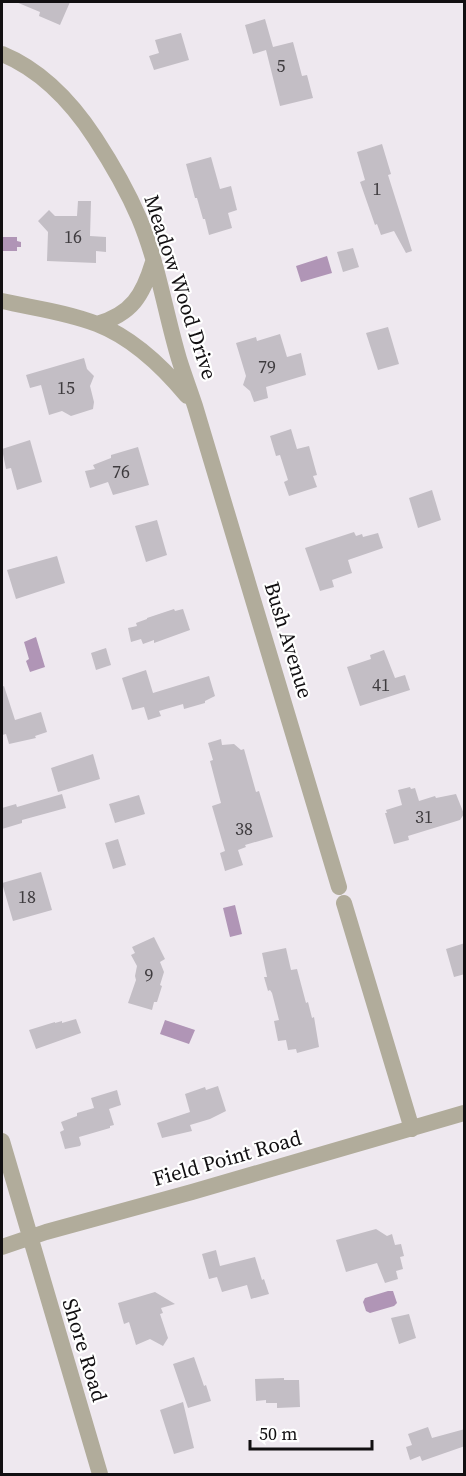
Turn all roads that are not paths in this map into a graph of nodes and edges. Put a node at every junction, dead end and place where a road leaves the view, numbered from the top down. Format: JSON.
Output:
{"nodes":[{"id":1,"x":2,"y":54,"type":"edge"},
{"id":2,"x":153,"y":262,"type":"junction"},
{"id":3,"x":2,"y":302,"type":"edge"},
{"id":4,"x":97,"y":324,"type":"junction"},
{"id":5,"x":195,"y":406,"type":"junction"},
{"id":6,"x":465,"y":1113,"type":"edge"},
{"id":7,"x":412,"y":1129,"type":"junction"},
{"id":8,"x":2,"y":1141,"type":"edge"},
{"id":9,"x":29,"y":1238,"type":"junction"},
{"id":10,"x":2,"y":1246,"type":"edge"},
{"id":11,"x":100,"y":1474,"type":"edge"}],
"edges":[{"from":1,"to":2,"type":"street","name":"Meadow Wood Drive"},
{"from":2,"to":4,"type":"street"},
{"from":2,"to":5,"type":"street","name":"Meadow Wood Drive"},
{"from":3,"to":4,"type":"street"},
{"from":4,"to":5,"type":"street"},
{"from":5,"to":7,"type":"street","name":"Bush Avenue"},
{"from":6,"to":7,"type":"street","name":"Field Point Road"},
{"from":7,"to":9,"type":"street","name":"Field Point Road"},
{"from":8,"to":9,"type":"street","name":"Shore Road"},
{"from":9,"to":10,"type":"street","name":"Field Point Road"},
{"from":9,"to":11,"type":"street","name":"Shore Road"}]}
